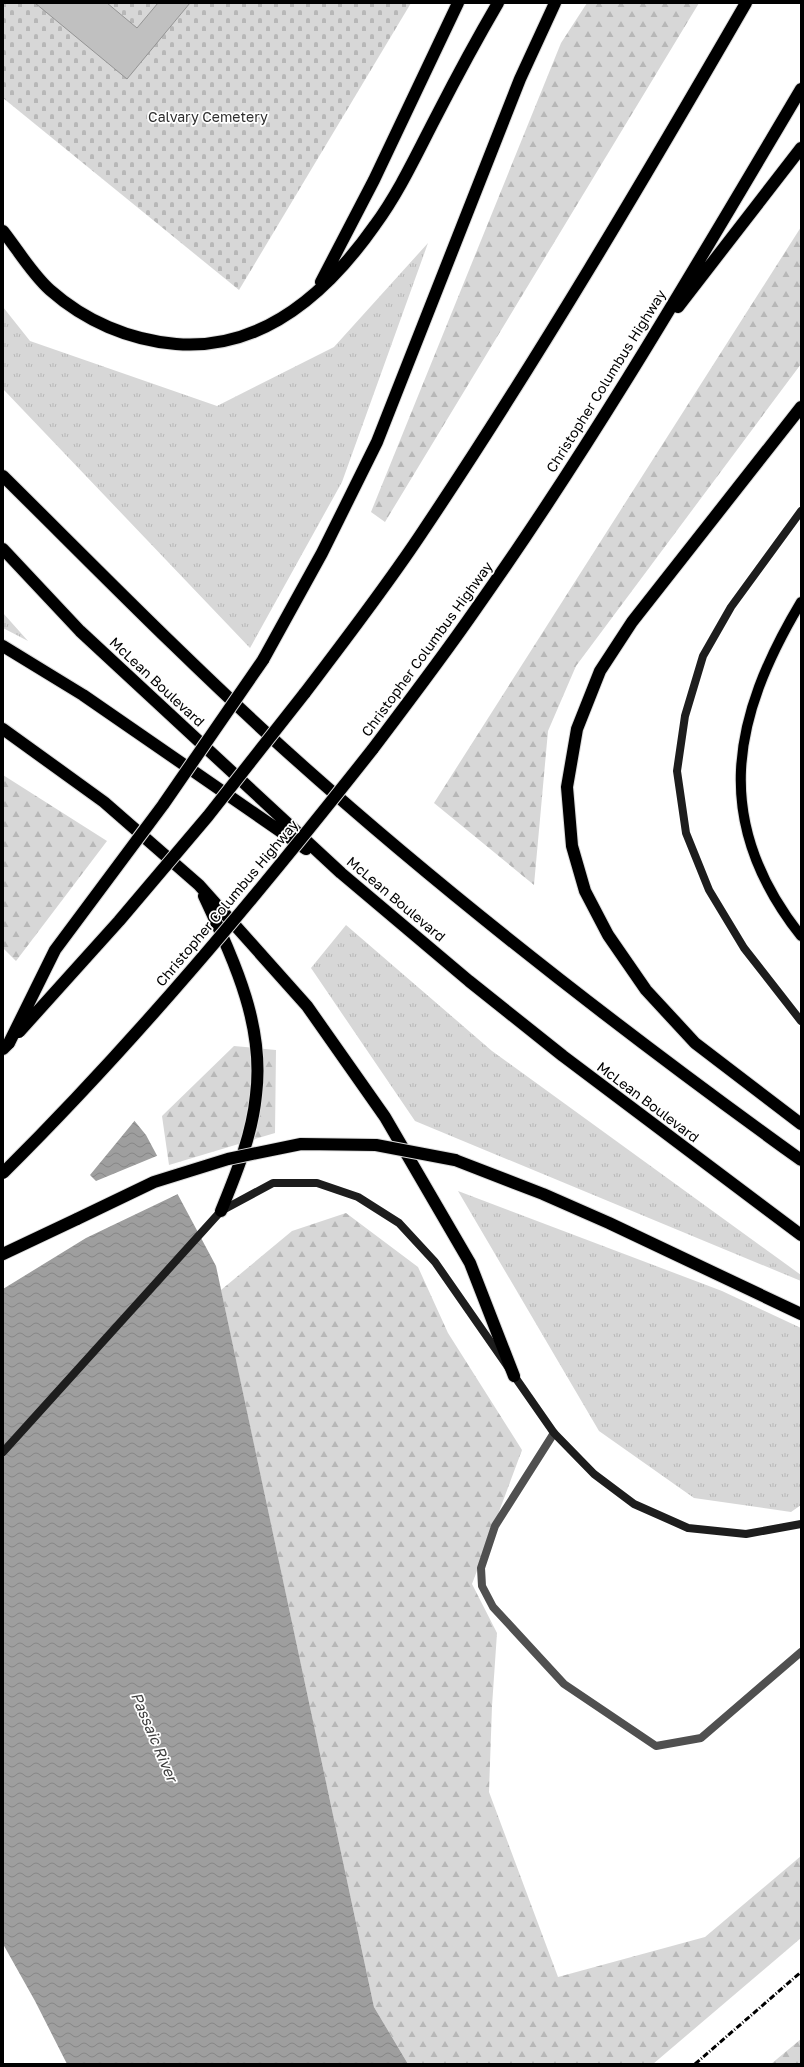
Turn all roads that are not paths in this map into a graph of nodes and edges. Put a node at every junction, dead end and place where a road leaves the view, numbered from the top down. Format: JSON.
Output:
{"nodes":[{"id":1,"x":458,"y":3,"type":"edge"},
{"id":2,"x":498,"y":3,"type":"edge"},
{"id":3,"x":555,"y":3,"type":"edge"},
{"id":4,"x":560,"y":3,"type":"edge"},
{"id":5,"x":746,"y":3,"type":"edge"},
{"id":6,"x":550,"y":16,"type":"junction"},
{"id":7,"x":801,"y":89,"type":"edge"},
{"id":8,"x":801,"y":148,"type":"edge"},
{"id":9,"x":3,"y":231,"type":"edge"},
{"id":10,"x":316,"y":292,"type":"junction"},
{"id":11,"x":643,"y":352,"type":"junction"},
{"id":12,"x":801,"y":407,"type":"edge"},
{"id":13,"x":3,"y":476,"type":"edge"},
{"id":14,"x":801,"y":511,"type":"edge"},
{"id":15,"x":3,"y":549,"type":"edge"},
{"id":16,"x":801,"y":602,"type":"edge"},
{"id":17,"x":3,"y":646,"type":"edge"},
{"id":18,"x":3,"y":729,"type":"edge"},
{"id":19,"x":8,"y":736,"type":"edge"},
{"id":20,"x":341,"y":873,"type":"junction"},
{"id":21,"x":199,"y":885,"type":"junction"},
{"id":22,"x":801,"y":936,"type":"edge"},
{"id":23,"x":801,"y":1021,"type":"edge"},
{"id":24,"x":6,"y":1046,"type":"edge"},
{"id":25,"x":801,"y":1124,"type":"edge"},
{"id":26,"x":801,"y":1160,"type":"edge"},
{"id":27,"x":3,"y":1173,"type":"edge"},
{"id":28,"x":221,"y":1211,"type":"junction"},
{"id":29,"x":801,"y":1235,"type":"edge"},
{"id":30,"x":3,"y":1254,"type":"edge"},
{"id":31,"x":801,"y":1314,"type":"edge"},
{"id":32,"x":514,"y":1376,"type":"junction"},
{"id":33,"x":554,"y":1433,"type":"junction"},
{"id":34,"x":3,"y":1452,"type":"edge"},
{"id":35,"x":801,"y":1524,"type":"edge"},
{"id":36,"x":801,"y":1652,"type":"edge"}],
"edges":[{"from":1,"to":10,"type":"highway"},
{"from":2,"to":10,"type":"highway"},
{"from":3,"to":6,"type":"highway"},
{"from":4,"to":6,"type":"highway"},
{"from":5,"to":24,"type":"highway","bridge":true},
{"from":6,"to":24,"type":"highway","bridge":true},
{"from":7,"to":11,"type":"highway","name":"Christopher Columbus Highway"},
{"from":8,"to":11,"type":"highway"},
{"from":9,"to":10,"type":"highway"},
{"from":11,"to":27,"type":"highway","name":"Christopher Columbus Highway","bridge":true},
{"from":12,"to":25,"type":"highway"},
{"from":13,"to":26,"type":"highway"},
{"from":14,"to":23,"type":"main road"},
{"from":15,"to":20,"type":"highway","name":"McLean Boulevard"},
{"from":16,"to":22,"type":"main road"},
{"from":17,"to":20,"type":"highway"},
{"from":18,"to":19,"type":"highway"},
{"from":19,"to":21,"type":"highway"},
{"from":20,"to":29,"type":"highway","name":"McLean Boulevard"},
{"from":21,"to":28,"type":"highway"},
{"from":21,"to":32,"type":"highway"},
{"from":28,"to":32,"type":"main road"},
{"from":28,"to":34,"type":"main road"},
{"from":30,"to":31,"type":"highway","bridge":true},
{"from":32,"to":33,"type":"main road"},
{"from":33,"to":35,"type":"main road"},
{"from":33,"to":36,"type":"lane"}]}
